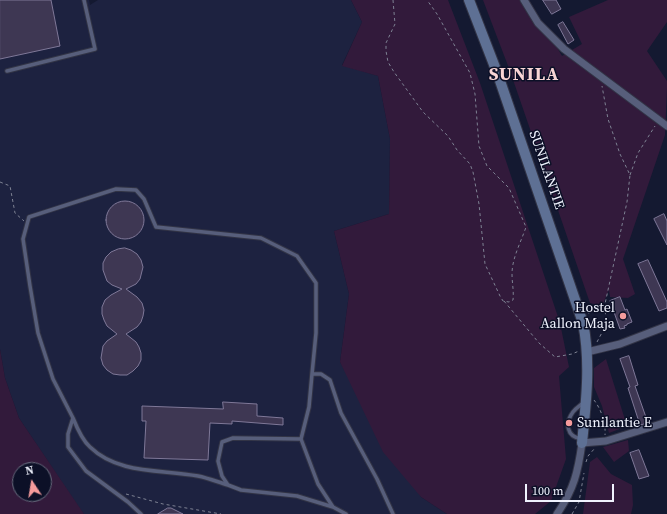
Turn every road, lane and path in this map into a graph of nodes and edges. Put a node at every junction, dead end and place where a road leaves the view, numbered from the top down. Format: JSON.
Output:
{"nodes":[{"id":1,"x":84,"y":0,"type":"edge"},
{"id":2,"x":393,"y":0,"type":"edge"},
{"id":3,"x":427,"y":0,"type":"edge"},
{"id":4,"x":469,"y":0,"type":"edge"},
{"id":5,"x":524,"y":0,"type":"edge"},
{"id":6,"x":7,"y":71,"type":"dead end"},
{"id":7,"x":600,"y":76,"type":"junction"},
{"id":8,"x":660,"y":120,"type":"junction"},
{"id":9,"x":667,"y":126,"type":"edge"},
{"id":10,"x":630,"y":176,"type":"junction"},
{"id":11,"x":0,"y":182,"type":"edge"},
{"id":12,"x":27,"y":224,"type":"junction"},
{"id":13,"x":503,"y":301,"type":"junction"},
{"id":14,"x":667,"y":326,"type":"edge"},
{"id":15,"x":597,"y":342,"type":"dead end"},
{"id":16,"x":587,"y":350,"type":"junction"},
{"id":17,"x":312,"y":374,"type":"junction"},
{"id":18,"x":586,"y":401,"type":"junction"},
{"id":19,"x":73,"y":418,"type":"junction"},
{"id":20,"x":667,"y":422,"type":"edge"},
{"id":21,"x":301,"y":439,"type":"junction"},
{"id":22,"x":582,"y":441,"type":"junction"},
{"id":23,"x":228,"y":485,"type":"junction"},
{"id":24,"x":126,"y":494,"type":"dead end"},
{"id":25,"x":333,"y":507,"type":"junction"},
{"id":26,"x":141,"y":514,"type":"edge"},
{"id":27,"x":221,"y":514,"type":"edge"},
{"id":28,"x":346,"y":514,"type":"edge"},
{"id":29,"x":393,"y":514,"type":"edge"},
{"id":30,"x":557,"y":514,"type":"edge"}],
"edges":[{"from":1,"to":6,"type":"lane"},
{"from":2,"to":13,"type":"path"},
{"from":3,"to":13,"type":"path"},
{"from":4,"to":16,"type":"street","name":"SUNILANTIE"},
{"from":5,"to":7,"type":"street"},
{"from":7,"to":8,"type":"street"},
{"from":7,"to":10,"type":"path"},
{"from":8,"to":9,"type":"street"},
{"from":8,"to":10,"type":"path"},
{"from":10,"to":15,"type":"path"},
{"from":11,"to":12,"type":"path"},
{"from":12,"to":17,"type":"lane"},
{"from":12,"to":19,"type":"lane"},
{"from":13,"to":16,"type":"path"},
{"from":14,"to":16,"type":"street"},
{"from":16,"to":18,"type":"street","name":"SUNILANTIE"},
{"from":17,"to":21,"type":"lane"},
{"from":17,"to":29,"type":"lane"},
{"from":18,"to":22,"type":"street","name":"SUNILANTIE"},
{"from":18,"to":22,"type":"lane"},
{"from":19,"to":23,"type":"lane"},
{"from":19,"to":26,"type":"lane"},
{"from":20,"to":22,"type":"street"},
{"from":21,"to":23,"type":"lane"},
{"from":21,"to":25,"type":"lane"},
{"from":22,"to":30,"type":"street"},
{"from":23,"to":25,"type":"lane"},
{"from":24,"to":27,"type":"path"},
{"from":25,"to":28,"type":"lane"}]}
